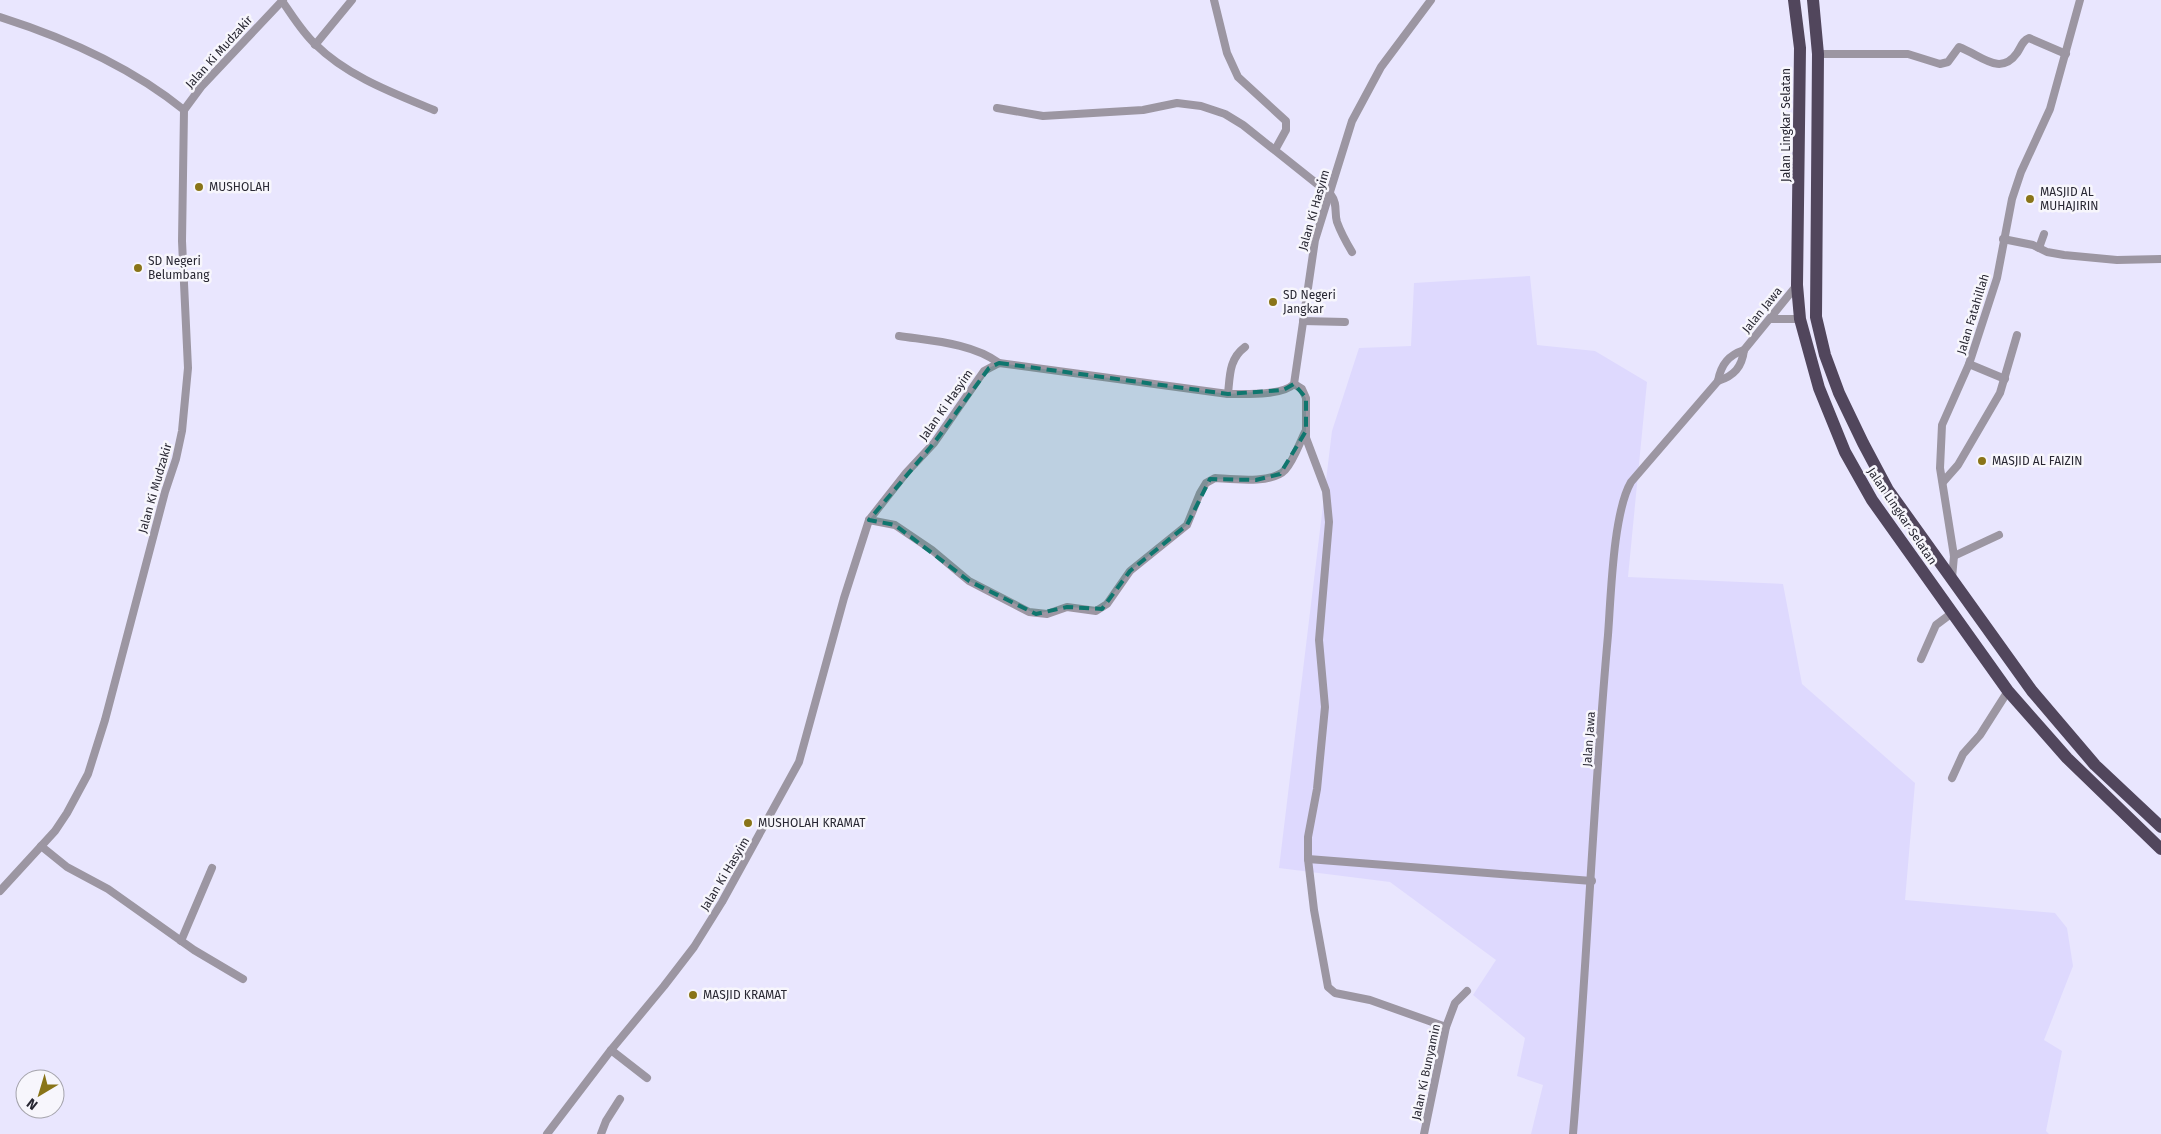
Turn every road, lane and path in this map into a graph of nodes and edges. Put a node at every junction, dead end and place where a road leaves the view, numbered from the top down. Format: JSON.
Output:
{"nodes":[{"id":1,"x":352,"y":0,"type":"edge"},
{"id":2,"x":1214,"y":0,"type":"edge"},
{"id":3,"x":1431,"y":0,"type":"edge"},
{"id":4,"x":1794,"y":0,"type":"edge"},
{"id":5,"x":1813,"y":0,"type":"edge"},
{"id":6,"x":2080,"y":0,"type":"edge"},
{"id":7,"x":278,"y":2,"type":"edge"},
{"id":8,"x":0,"y":17,"type":"edge"},
{"id":9,"x":315,"y":45,"type":"junction"},
{"id":10,"x":1818,"y":54,"type":"junction"},
{"id":11,"x":2066,"y":54,"type":"junction"},
{"id":12,"x":997,"y":108,"type":"dead end"},
{"id":13,"x":184,"y":110,"type":"junction"},
{"id":14,"x":434,"y":110,"type":"dead end"},
{"id":15,"x":1275,"y":150,"type":"junction"},
{"id":16,"x":1331,"y":195,"type":"junction"},
{"id":17,"x":2044,"y":234,"type":"dead end"},
{"id":18,"x":2004,"y":239,"type":"junction"},
{"id":19,"x":2039,"y":248,"type":"junction"},
{"id":20,"x":1352,"y":252,"type":"dead end"},
{"id":21,"x":2161,"y":259,"type":"edge"},
{"id":22,"x":1797,"y":285,"type":"junction"},
{"id":23,"x":1770,"y":319,"type":"junction"},
{"id":24,"x":1800,"y":319,"type":"junction"},
{"id":25,"x":1303,"y":321,"type":"junction"},
{"id":26,"x":1345,"y":322,"type":"dead end"},
{"id":27,"x":2016,"y":335,"type":"dead end"},
{"id":28,"x":899,"y":336,"type":"dead end"},
{"id":29,"x":1245,"y":347,"type":"dead end"},
{"id":30,"x":1744,"y":350,"type":"junction"},
{"id":31,"x":1825,"y":355,"type":"junction"},
{"id":32,"x":1811,"y":362,"type":"junction"},
{"id":33,"x":999,"y":363,"type":"junction"},
{"id":34,"x":1969,"y":364,"type":"junction"},
{"id":35,"x":2005,"y":379,"type":"junction"},
{"id":36,"x":1718,"y":381,"type":"junction"},
{"id":37,"x":1294,"y":384,"type":"junction"},
{"id":38,"x":1228,"y":394,"type":"junction"},
{"id":39,"x":1306,"y":431,"type":"junction"},
{"id":40,"x":1943,"y":482,"type":"junction"},
{"id":41,"x":868,"y":520,"type":"junction"},
{"id":42,"x":1999,"y":535,"type":"dead end"},
{"id":43,"x":1954,"y":556,"type":"junction"},
{"id":44,"x":1952,"y":581,"type":"junction"},
{"id":45,"x":1952,"y":613,"type":"junction"},
{"id":46,"x":1921,"y":659,"type":"dead end"},
{"id":47,"x":2008,"y":691,"type":"junction"},
{"id":48,"x":1952,"y":778,"type":"dead end"},
{"id":49,"x":2161,"y":827,"type":"edge"},
{"id":50,"x":41,"y":846,"type":"junction"},
{"id":51,"x":2161,"y":849,"type":"edge"},
{"id":52,"x":1308,"y":859,"type":"junction"},
{"id":53,"x":212,"y":868,"type":"dead end"},
{"id":54,"x":1592,"y":881,"type":"junction"},
{"id":55,"x":0,"y":891,"type":"edge"},
{"id":56,"x":181,"y":941,"type":"junction"},
{"id":57,"x":243,"y":979,"type":"dead end"},
{"id":58,"x":1467,"y":991,"type":"dead end"},
{"id":59,"x":1446,"y":1027,"type":"junction"},
{"id":60,"x":611,"y":1050,"type":"junction"},
{"id":61,"x":647,"y":1078,"type":"dead end"},
{"id":62,"x":620,"y":1099,"type":"dead end"},
{"id":63,"x":547,"y":1134,"type":"edge"},
{"id":64,"x":601,"y":1134,"type":"edge"},
{"id":65,"x":1424,"y":1134,"type":"edge"},
{"id":66,"x":1573,"y":1134,"type":"edge"}],
"edges":[{"from":1,"to":9,"type":"street"},
{"from":2,"to":15,"type":"street"},
{"from":3,"to":16,"type":"street","name":"Jalan Ki Hasyim"},
{"from":4,"to":22,"type":"highway","name":"Jalan Lingkar Selatan"},
{"from":5,"to":10,"type":"highway","name":"Jalan Lingkar Selatan"},
{"from":6,"to":11,"type":"street","name":"Jalan Fatahillah"},
{"from":7,"to":9,"type":"street"},
{"from":7,"to":13,"type":"street","name":"Jalan Ki Mudzakir"},
{"from":8,"to":13,"type":"street"},
{"from":9,"to":14,"type":"street"},
{"from":10,"to":11,"type":"street"},
{"from":10,"to":31,"type":"highway","name":"Jalan Lingkar Selatan"},
{"from":11,"to":18,"type":"street","name":"Jalan Fatahillah"},
{"from":12,"to":15,"type":"street"},
{"from":13,"to":50,"type":"street","name":"Jalan Ki Mudzakir"},
{"from":15,"to":16,"type":"street"},
{"from":16,"to":20,"type":"street"},
{"from":16,"to":25,"type":"street","name":"Jalan Ki Hasyim"},
{"from":17,"to":19,"type":"street"},
{"from":18,"to":19,"type":"street"},
{"from":18,"to":34,"type":"street","name":"Jalan Fatahillah"},
{"from":19,"to":21,"type":"street"},
{"from":22,"to":23,"type":"street","name":"Jalan Jawa"},
{"from":22,"to":24,"type":"highway","name":"Jalan Lingkar Selatan"},
{"from":23,"to":24,"type":"street"},
{"from":23,"to":30,"type":"street","name":"Jalan Jawa"},
{"from":24,"to":32,"type":"highway","name":"Jalan Lingkar Selatan"},
{"from":25,"to":26,"type":"street"},
{"from":25,"to":37,"type":"street","name":"Jalan Ki Hasyim"},
{"from":27,"to":35,"type":"street"},
{"from":28,"to":33,"type":"street"},
{"from":29,"to":38,"type":"street"},
{"from":30,"to":36,"type":"street","name":"Jalan Jawa"},
{"from":30,"to":36,"type":"street","name":"Jalan Jawa"},
{"from":31,"to":32,"type":"highway"},
{"from":31,"to":44,"type":"highway","name":"Jalan Lingkar Selatan"},
{"from":32,"to":45,"type":"highway","name":"Jalan Lingkar Selatan"},
{"from":33,"to":38,"type":"street"},
{"from":33,"to":41,"type":"street","name":"Jalan Ki Hasyim"},
{"from":34,"to":35,"type":"street"},
{"from":34,"to":40,"type":"street","name":"Jalan Fatahillah"},
{"from":35,"to":40,"type":"street"},
{"from":36,"to":54,"type":"street","name":"Jalan Jawa"},
{"from":37,"to":38,"type":"street"},
{"from":37,"to":39,"type":"street"},
{"from":39,"to":41,"type":"street"},
{"from":39,"to":52,"type":"street"},
{"from":40,"to":43,"type":"street","name":"Jalan Fatahillah"},
{"from":41,"to":60,"type":"street","name":"Jalan Ki Hasyim"},
{"from":42,"to":43,"type":"street"},
{"from":43,"to":44,"type":"street","name":"Jalan Fatahillah"},
{"from":44,"to":49,"type":"highway","name":"Jalan Lingkar Selatan"},
{"from":45,"to":46,"type":"street"},
{"from":45,"to":47,"type":"highway","name":"Jalan Lingkar Selatan"},
{"from":47,"to":48,"type":"street"},
{"from":47,"to":51,"type":"highway","name":"Jalan Lingkar Selatan"},
{"from":50,"to":55,"type":"street","name":"Jalan Ki Mudzakir"},
{"from":50,"to":56,"type":"street"},
{"from":52,"to":54,"type":"street"},
{"from":52,"to":59,"type":"street"},
{"from":53,"to":56,"type":"street"},
{"from":54,"to":66,"type":"street","name":"Jalan Jawa"},
{"from":56,"to":57,"type":"street"},
{"from":58,"to":59,"type":"street","name":"Jalan Ki Bunyamin"},
{"from":59,"to":65,"type":"street","name":"Jalan Ki Bunyamin"},
{"from":60,"to":61,"type":"street"},
{"from":60,"to":63,"type":"street","name":"Jalan Ki Hasyim"},
{"from":62,"to":64,"type":"street"}]}
